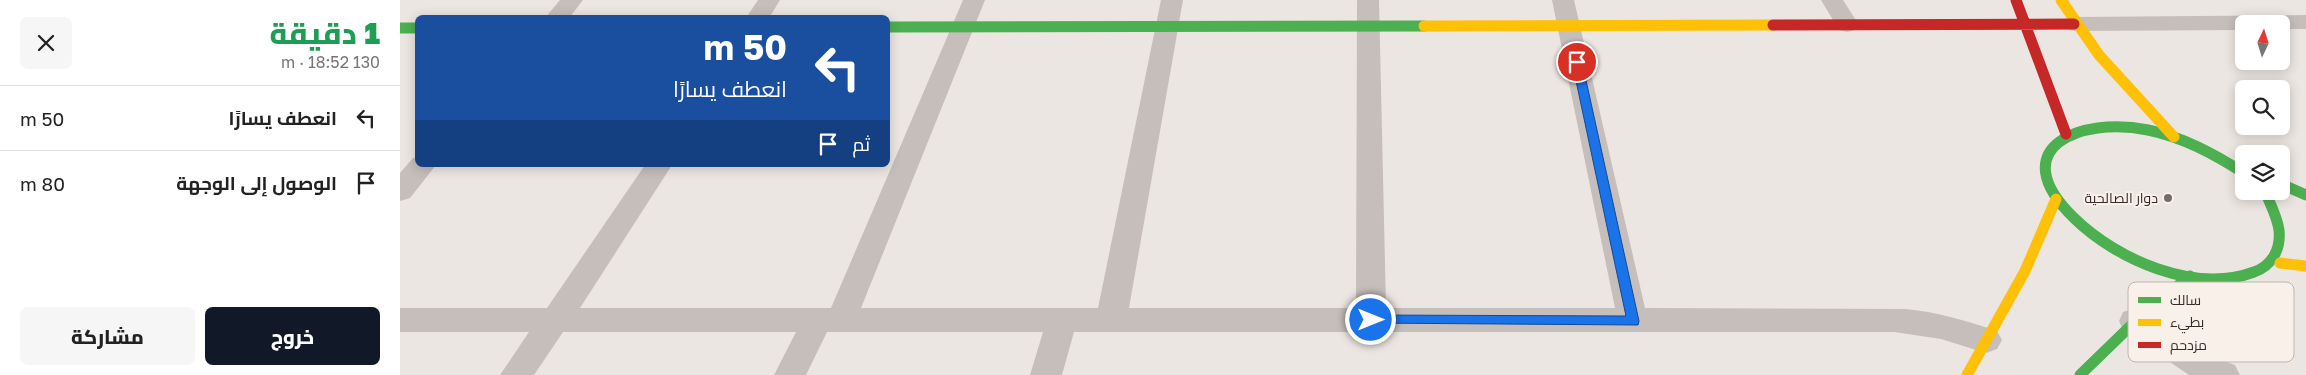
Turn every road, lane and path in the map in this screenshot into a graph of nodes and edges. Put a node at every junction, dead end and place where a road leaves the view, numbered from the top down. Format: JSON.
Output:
{"nodes":[{"id":1,"x":572,"y":0,"type":"edge"},
{"id":2,"x":769,"y":0,"type":"edge"},
{"id":3,"x":974,"y":0,"type":"edge"},
{"id":4,"x":1172,"y":0,"type":"edge"},
{"id":5,"x":1564,"y":0,"type":"edge"},
{"id":6,"x":1832,"y":0,"type":"edge"},
{"id":7,"x":2016,"y":0,"type":"edge"},
{"id":8,"x":2061,"y":0,"type":"edge"},
{"id":9,"x":1368,"y":13,"type":"edge"},
{"id":10,"x":559,"y":15,"type":"edge"},
{"id":11,"x":759,"y":15,"type":"edge"},
{"id":12,"x":2306,"y":22,"type":"edge"},
{"id":13,"x":2027,"y":24,"type":"junction"},
{"id":14,"x":2074,"y":24,"type":"junction"},
{"id":15,"x":1847,"y":25,"type":"junction"},
{"id":16,"x":962,"y":26,"type":"junction"},
{"id":17,"x":1167,"y":26,"type":"junction"},
{"id":18,"x":1569,"y":26,"type":"junction"},
{"id":19,"x":890,"y":27,"type":"edge"},
{"id":20,"x":400,"y":28,"type":"edge"},
{"id":21,"x":415,"y":28,"type":"edge"},
{"id":22,"x":2066,"y":134,"type":"junction"},
{"id":23,"x":2174,"y":137,"type":"junction"},
{"id":24,"x":2222,"y":159,"type":"junction"},
{"id":25,"x":2235,"y":164,"type":"edge"},
{"id":26,"x":421,"y":167,"type":"edge"},
{"id":27,"x":657,"y":167,"type":"edge"},
{"id":28,"x":2235,"y":167,"type":"edge"},
{"id":29,"x":2290,"y":188,"type":"edge"},
{"id":30,"x":400,"y":190,"type":"edge"},
{"id":31,"x":2306,"y":194,"type":"edge"},
{"id":32,"x":2056,"y":199,"type":"junction"},
{"id":33,"x":2272,"y":200,"type":"edge"},
{"id":34,"x":2280,"y":263,"type":"junction"},
{"id":35,"x":2306,"y":266,"type":"edge"},
{"id":36,"x":2190,"y":276,"type":"junction"},
{"id":37,"x":2181,"y":282,"type":"edge"},
{"id":38,"x":400,"y":320,"type":"edge"},
{"id":39,"x":555,"y":320,"type":"junction"},
{"id":40,"x":1062,"y":320,"type":"junction"},
{"id":41,"x":1111,"y":320,"type":"junction"},
{"id":42,"x":1371,"y":320,"type":"junction"},
{"id":43,"x":829,"y":321,"type":"junction"},
{"id":44,"x":1633,"y":321,"type":"junction"},
{"id":45,"x":2128,"y":327,"type":"edge"},
{"id":46,"x":1986,"y":340,"type":"junction"},
{"id":47,"x":2195,"y":362,"type":"edge"},
{"id":48,"x":516,"y":375,"type":"edge"},
{"id":49,"x":790,"y":375,"type":"edge"},
{"id":50,"x":1046,"y":375,"type":"edge"},
{"id":51,"x":1967,"y":375,"type":"edge"},
{"id":52,"x":2080,"y":375,"type":"edge"},
{"id":53,"x":2224,"y":375,"type":"edge"}],
"edges":[{"from":1,"to":10,"type":"street"},
{"from":2,"to":11,"type":"street"},
{"from":3,"to":16,"type":"street"},
{"from":4,"to":17,"type":"street"},
{"from":5,"to":18,"type":"street"},
{"from":6,"to":15,"type":"street"},
{"from":7,"to":13,"type":"street"},
{"from":8,"to":14,"type":"street"},
{"from":9,"to":17,"type":"street"},
{"from":9,"to":18,"type":"street"},
{"from":9,"to":42,"type":"street"},
{"from":12,"to":14,"type":"street"},
{"from":13,"to":14,"type":"street"},
{"from":13,"to":15,"type":"street"},
{"from":13,"to":22,"type":"street"},
{"from":14,"to":23,"type":"street"},
{"from":15,"to":18,"type":"street"},
{"from":16,"to":17,"type":"street"},
{"from":16,"to":19,"type":"street"},
{"from":16,"to":43,"type":"street"},
{"from":17,"to":41,"type":"street"},
{"from":18,"to":44,"type":"street"},
{"from":20,"to":21,"type":"street"},
{"from":22,"to":23,"type":"street"},
{"from":22,"to":32,"type":"street"},
{"from":23,"to":24,"type":"street"},
{"from":24,"to":25,"type":"street"},
{"from":24,"to":28,"type":"street"},
{"from":26,"to":30,"type":"street"},
{"from":27,"to":39,"type":"street"},
{"from":29,"to":31,"type":"street"},
{"from":32,"to":36,"type":"street"},
{"from":32,"to":46,"type":"street"},
{"from":33,"to":34,"type":"street"},
{"from":34,"to":35,"type":"street"},
{"from":34,"to":36,"type":"street"},
{"from":36,"to":37,"type":"street"},
{"from":38,"to":39,"type":"street"},
{"from":39,"to":43,"type":"street"},
{"from":39,"to":48,"type":"street"},
{"from":40,"to":41,"type":"street"},
{"from":40,"to":43,"type":"street"},
{"from":40,"to":50,"type":"street"},
{"from":41,"to":42,"type":"street"},
{"from":42,"to":44,"type":"street"},
{"from":43,"to":49,"type":"street"},
{"from":44,"to":46,"type":"street"},
{"from":45,"to":52,"type":"street"},
{"from":46,"to":51,"type":"street"},
{"from":47,"to":53,"type":"street"}]}
